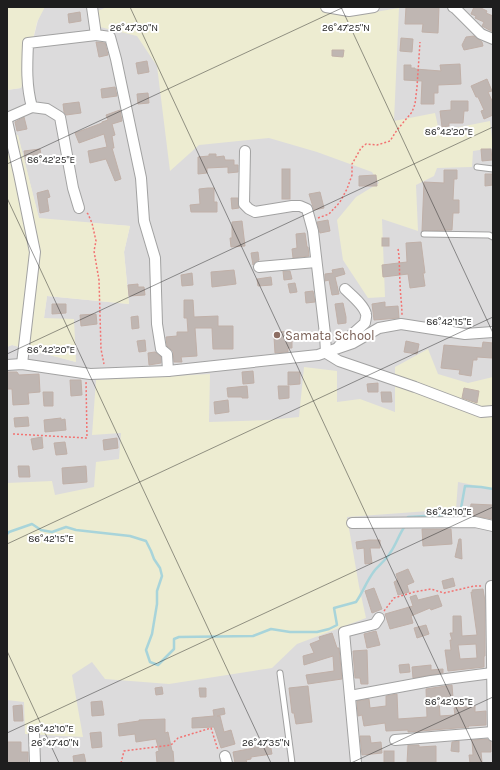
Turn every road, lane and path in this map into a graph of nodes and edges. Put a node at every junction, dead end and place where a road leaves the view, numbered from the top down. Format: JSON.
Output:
{"nodes":[{"id":1,"x":92,"y":7,"type":"edge"},
{"id":2,"x":326,"y":7,"type":"edge"},
{"id":3,"x":374,"y":7,"type":"edge"},
{"id":4,"x":452,"y":7,"type":"edge"},
{"id":5,"x":96,"y":35,"type":"junction"},
{"id":6,"x":493,"y":39,"type":"edge"},
{"id":7,"x":420,"y":42,"type":"dead end"},
{"id":8,"x":32,"y":107,"type":"junction"},
{"id":9,"x":7,"y":118,"type":"edge"},
{"id":10,"x":7,"y":121,"type":"edge"},
{"id":11,"x":245,"y":151,"type":"dead end"},
{"id":12,"x":477,"y":167,"type":"dead end"},
{"id":13,"x":493,"y":169,"type":"edge"},
{"id":14,"x":79,"y":208,"type":"joint"},
{"id":15,"x":310,"y":221,"type":"junction"},
{"id":16,"x":424,"y":234,"type":"dead end"},
{"id":17,"x":493,"y":237,"type":"edge"},
{"id":18,"x":398,"y":249,"type":"dead end"},
{"id":19,"x":316,"y":262,"type":"junction"},
{"id":20,"x":259,"y":268,"type":"dead end"},
{"id":21,"x":345,"y":289,"type":"dead end"},
{"id":22,"x":401,"y":324,"type":"junction"},
{"id":23,"x":493,"y":332,"type":"edge"},
{"id":24,"x":330,"y":352,"type":"junction"},
{"id":25,"x":22,"y":364,"type":"junction"},
{"id":26,"x":7,"y":365,"type":"edge"},
{"id":27,"x":168,"y":371,"type":"junction"},
{"id":28,"x":86,"y":374,"type":"junction"},
{"id":29,"x":106,"y":374,"type":"junction"},
{"id":30,"x":493,"y":411,"type":"edge"},
{"id":31,"x":13,"y":434,"type":"dead end"},
{"id":32,"x":352,"y":523,"type":"dead end"},
{"id":33,"x":493,"y":526,"type":"edge"},
{"id":34,"x":491,"y":586,"type":"joint"},
{"id":35,"x":379,"y":618,"type":"joint"},
{"id":36,"x":280,"y":673,"type":"dead end"},
{"id":37,"x":492,"y":673,"type":"junction"},
{"id":38,"x":350,"y":696,"type":"junction"},
{"id":39,"x":493,"y":732,"type":"edge"},
{"id":40,"x":34,"y":734,"type":"dead end"},
{"id":41,"x":493,"y":736,"type":"edge"},
{"id":42,"x":395,"y":740,"type":"dead end"},
{"id":43,"x":226,"y":759,"type":"edge"},
{"id":44,"x":35,"y":763,"type":"edge"},
{"id":45,"x":121,"y":763,"type":"edge"},
{"id":46,"x":292,"y":763,"type":"edge"},
{"id":47,"x":356,"y":763,"type":"edge"}],
"edges":[{"from":1,"to":5,"type":"street"},
{"from":2,"to":3,"type":"street"},
{"from":4,"to":6,"type":"street"},
{"from":5,"to":8,"type":"street"},
{"from":5,"to":27,"type":"street"},
{"from":7,"to":15,"type":"path"},
{"from":8,"to":9,"type":"street"},
{"from":8,"to":14,"type":"street"},
{"from":10,"to":25,"type":"street"},
{"from":11,"to":15,"type":"street"},
{"from":12,"to":13,"type":"lane"},
{"from":14,"to":29,"type":"path"},
{"from":15,"to":19,"type":"street"},
{"from":16,"to":17,"type":"lane"},
{"from":18,"to":22,"type":"path"},
{"from":19,"to":20,"type":"street"},
{"from":19,"to":24,"type":"street"},
{"from":21,"to":24,"type":"street"},
{"from":22,"to":23,"type":"street"},
{"from":22,"to":24,"type":"street"},
{"from":24,"to":27,"type":"street"},
{"from":24,"to":30,"type":"street"},
{"from":25,"to":26,"type":"street"},
{"from":25,"to":28,"type":"street"},
{"from":27,"to":29,"type":"street"},
{"from":28,"to":29,"type":"street"},
{"from":28,"to":31,"type":"path"},
{"from":32,"to":33,"type":"street"},
{"from":34,"to":35,"type":"path"},
{"from":34,"to":37,"type":"street"},
{"from":35,"to":38,"type":"street"},
{"from":36,"to":46,"type":"lane"},
{"from":37,"to":38,"type":"street"},
{"from":37,"to":39,"type":"street"},
{"from":38,"to":47,"type":"street"},
{"from":39,"to":41,"type":"street"},
{"from":39,"to":42,"type":"street"},
{"from":40,"to":44,"type":"street"},
{"from":43,"to":45,"type":"path"}]}
